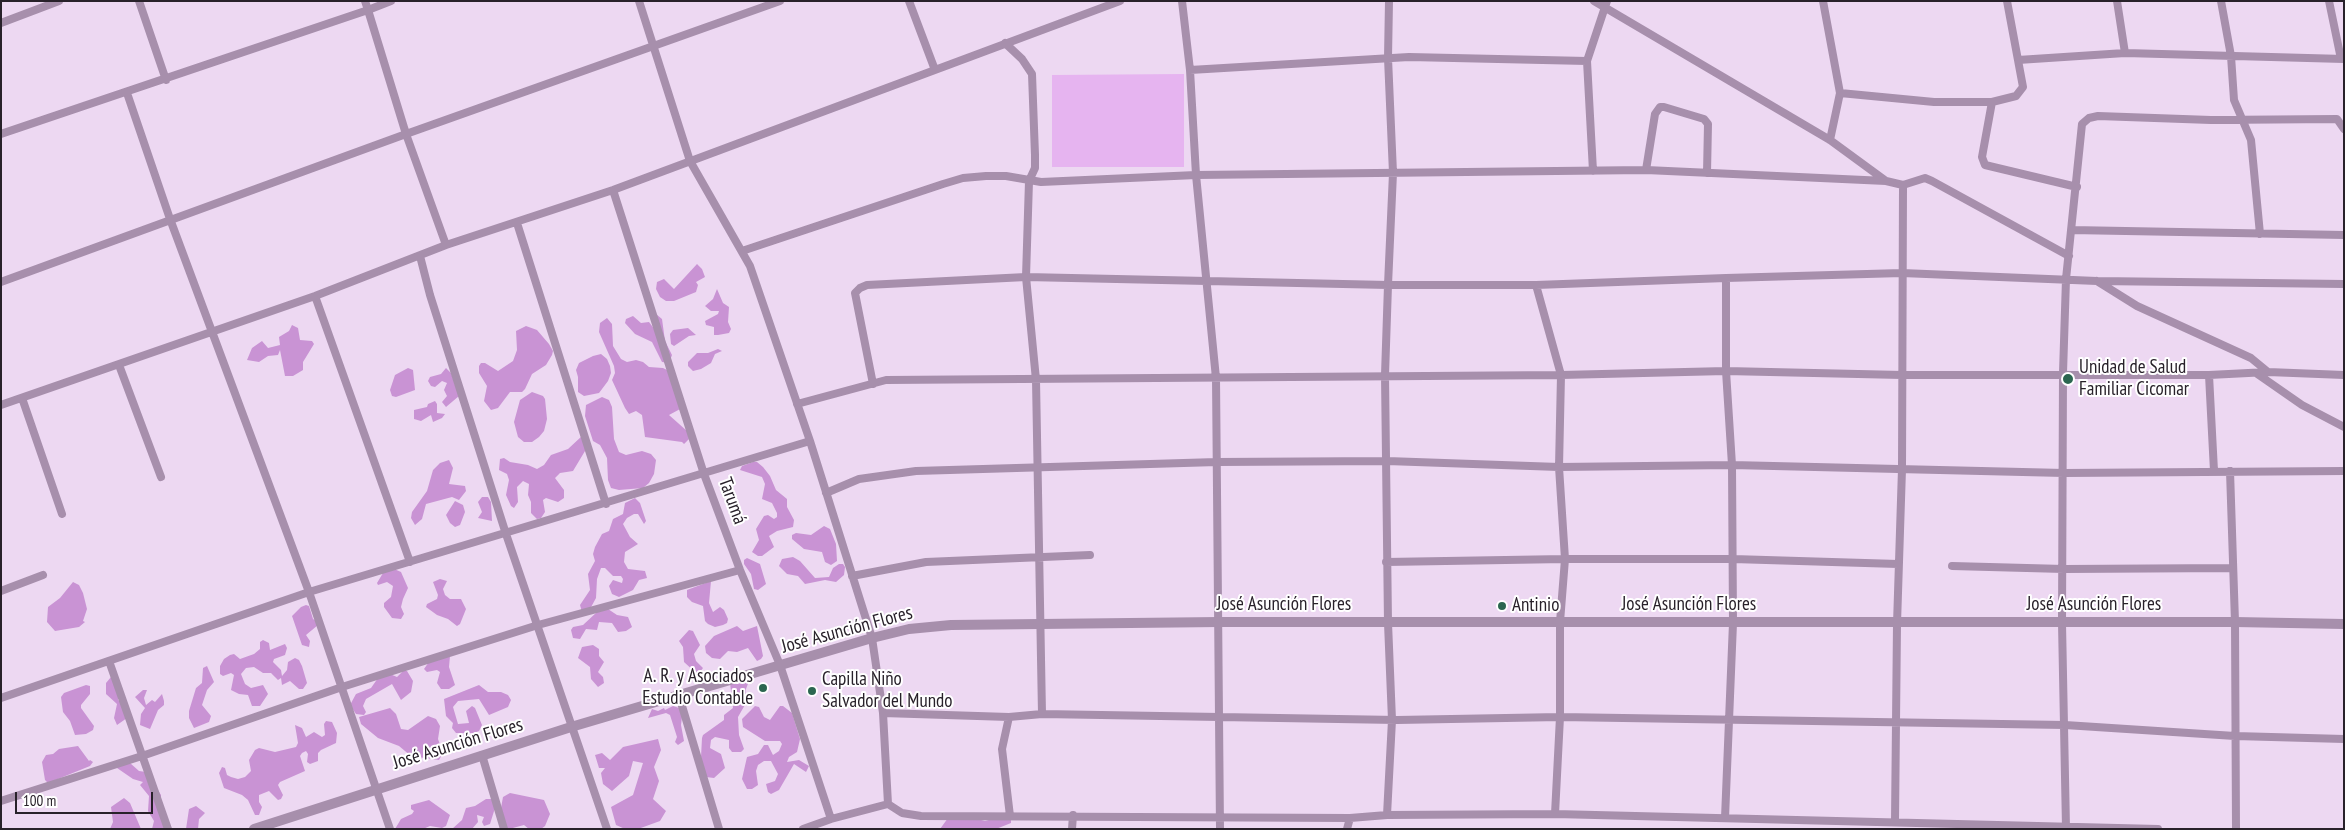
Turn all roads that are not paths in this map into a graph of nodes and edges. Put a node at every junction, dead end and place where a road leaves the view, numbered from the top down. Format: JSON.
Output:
{"nodes":[{"id":1,"x":59,"y":1,"type":"edge"},
{"id":2,"x":139,"y":1,"type":"edge"},
{"id":3,"x":365,"y":1,"type":"edge"},
{"id":4,"x":391,"y":1,"type":"edge"},
{"id":5,"x":639,"y":1,"type":"edge"},
{"id":6,"x":780,"y":1,"type":"edge"},
{"id":7,"x":909,"y":1,"type":"edge"},
{"id":8,"x":1120,"y":1,"type":"edge"},
{"id":9,"x":1182,"y":1,"type":"edge"},
{"id":10,"x":1389,"y":1,"type":"edge"},
{"id":11,"x":1594,"y":1,"type":"edge"},
{"id":12,"x":1823,"y":1,"type":"edge"},
{"id":13,"x":2007,"y":1,"type":"edge"},
{"id":14,"x":2117,"y":1,"type":"edge"},
{"id":15,"x":2221,"y":1,"type":"edge"},
{"id":16,"x":2329,"y":1,"type":"edge"},
{"id":17,"x":1606,"y":4,"type":"edge"},
{"id":18,"x":368,"y":10,"type":"junction"},
{"id":19,"x":1,"y":23,"type":"edge"},
{"id":20,"x":1005,"y":43,"type":"junction"},
{"id":21,"x":653,"y":47,"type":"junction"},
{"id":22,"x":2125,"y":52,"type":"junction"},
{"id":23,"x":2231,"y":56,"type":"junction"},
{"id":24,"x":1388,"y":58,"type":"junction"},
{"id":25,"x":2342,"y":59,"type":"edge"},
{"id":26,"x":2018,"y":60,"type":"junction"},
{"id":27,"x":1587,"y":61,"type":"junction"},
{"id":28,"x":935,"y":70,"type":"junction"},
{"id":29,"x":1190,"y":70,"type":"junction"},
{"id":30,"x":166,"y":80,"type":"junction"},
{"id":31,"x":127,"y":93,"type":"junction"},
{"id":32,"x":1840,"y":93,"type":"junction"},
{"id":33,"x":1992,"y":102,"type":"junction"},
{"id":34,"x":2242,"y":119,"type":"junction"},
{"id":35,"x":2344,"y":129,"type":"edge"},
{"id":36,"x":1,"y":134,"type":"edge"},
{"id":37,"x":406,"y":134,"type":"junction"},
{"id":38,"x":1830,"y":140,"type":"junction"},
{"id":39,"x":690,"y":161,"type":"junction"},
{"id":40,"x":1646,"y":170,"type":"junction"},
{"id":41,"x":1593,"y":171,"type":"junction"},
{"id":42,"x":1393,"y":173,"type":"junction"},
{"id":43,"x":1196,"y":174,"type":"junction"},
{"id":44,"x":1707,"y":174,"type":"junction"},
{"id":45,"x":1029,"y":181,"type":"junction"},
{"id":46,"x":1886,"y":181,"type":"junction"},
{"id":47,"x":1903,"y":185,"type":"junction"},
{"id":48,"x":2077,"y":186,"type":"junction"},
{"id":49,"x":613,"y":190,"type":"junction"},
{"id":50,"x":170,"y":220,"type":"junction"},
{"id":51,"x":517,"y":223,"type":"junction"},
{"id":52,"x":2071,"y":230,"type":"junction"},
{"id":53,"x":2260,"y":234,"type":"junction"},
{"id":54,"x":2344,"y":235,"type":"edge"},
{"id":55,"x":446,"y":245,"type":"junction"},
{"id":56,"x":742,"y":251,"type":"junction"},
{"id":57,"x":420,"y":256,"type":"junction"},
{"id":58,"x":2068,"y":256,"type":"junction"},
{"id":59,"x":1902,"y":273,"type":"junction"},
{"id":60,"x":1026,"y":277,"type":"junction"},
{"id":61,"x":1726,"y":278,"type":"junction"},
{"id":62,"x":2066,"y":279,"type":"junction"},
{"id":63,"x":2097,"y":281,"type":"junction"},
{"id":64,"x":1,"y":282,"type":"edge"},
{"id":65,"x":1207,"y":282,"type":"junction"},
{"id":66,"x":2344,"y":284,"type":"edge"},
{"id":67,"x":1388,"y":285,"type":"junction"},
{"id":68,"x":1536,"y":285,"type":"junction"},
{"id":69,"x":315,"y":296,"type":"junction"},
{"id":70,"x":214,"y":331,"type":"junction"},
{"id":71,"x":119,"y":365,"type":"junction"},
{"id":72,"x":1726,"y":371,"type":"junction"},
{"id":73,"x":2268,"y":372,"type":"junction"},
{"id":74,"x":2063,"y":373,"type":"junction"},
{"id":75,"x":2256,"y":373,"type":"junction"},
{"id":76,"x":1385,"y":375,"type":"junction"},
{"id":77,"x":1561,"y":375,"type":"junction"},
{"id":78,"x":1902,"y":375,"type":"junction"},
{"id":79,"x":2209,"y":375,"type":"junction"},
{"id":80,"x":2344,"y":375,"type":"edge"},
{"id":81,"x":1216,"y":378,"type":"junction"},
{"id":82,"x":1036,"y":380,"type":"junction"},
{"id":83,"x":873,"y":384,"type":"junction"},
{"id":84,"x":22,"y":398,"type":"junction"},
{"id":85,"x":797,"y":404,"type":"junction"},
{"id":86,"x":1,"y":405,"type":"edge"},
{"id":87,"x":2344,"y":427,"type":"edge"},
{"id":88,"x":810,"y":441,"type":"junction"},
{"id":89,"x":1387,"y":461,"type":"junction"},
{"id":90,"x":1217,"y":462,"type":"junction"},
{"id":91,"x":1732,"y":465,"type":"junction"},
{"id":92,"x":1559,"y":467,"type":"junction"},
{"id":93,"x":1038,"y":468,"type":"junction"},
{"id":94,"x":1902,"y":469,"type":"junction"},
{"id":95,"x":2214,"y":471,"type":"junction"},
{"id":96,"x":2230,"y":471,"type":"junction"},
{"id":97,"x":2344,"y":471,"type":"edge"},
{"id":98,"x":2064,"y":473,"type":"junction"},
{"id":99,"x":704,"y":474,"type":"junction"},
{"id":100,"x":161,"y":477,"type":"dead end"},
{"id":101,"x":826,"y":493,"type":"junction"},
{"id":102,"x":606,"y":504,"type":"junction"},
{"id":103,"x":62,"y":514,"type":"dead end"},
{"id":104,"x":506,"y":534,"type":"junction"},
{"id":105,"x":1090,"y":555,"type":"dead end"},
{"id":106,"x":1039,"y":556,"type":"junction"},
{"id":107,"x":1565,"y":559,"type":"junction"},
{"id":108,"x":1733,"y":559,"type":"junction"},
{"id":109,"x":410,"y":562,"type":"junction"},
{"id":110,"x":1386,"y":562,"type":"junction"},
{"id":111,"x":1898,"y":564,"type":"junction"},
{"id":112,"x":1952,"y":566,"type":"dead end"},
{"id":113,"x":2233,"y":568,"type":"junction"},
{"id":114,"x":2064,"y":569,"type":"junction"},
{"id":115,"x":740,"y":570,"type":"junction"},
{"id":116,"x":43,"y":575,"type":"dead end"},
{"id":117,"x":852,"y":576,"type":"junction"},
{"id":118,"x":1,"y":591,"type":"edge"},
{"id":119,"x":310,"y":592,"type":"junction"},
{"id":120,"x":1219,"y":622,"type":"junction"},
{"id":121,"x":1560,"y":622,"type":"junction"},
{"id":122,"x":2235,"y":622,"type":"junction"},
{"id":123,"x":1388,"y":623,"type":"junction"},
{"id":124,"x":1733,"y":623,"type":"junction"},
{"id":125,"x":2062,"y":623,"type":"junction"},
{"id":126,"x":1897,"y":624,"type":"junction"},
{"id":127,"x":2344,"y":624,"type":"edge"},
{"id":128,"x":538,"y":625,"type":"junction"},
{"id":129,"x":1041,"y":625,"type":"junction"},
{"id":130,"x":872,"y":638,"type":"junction"},
{"id":131,"x":109,"y":662,"type":"junction"},
{"id":132,"x":780,"y":665,"type":"junction"},
{"id":133,"x":342,"y":687,"type":"junction"},
{"id":134,"x":678,"y":696,"type":"junction"},
{"id":135,"x":1,"y":698,"type":"edge"},
{"id":136,"x":883,"y":713,"type":"junction"},
{"id":137,"x":1042,"y":714,"type":"junction"},
{"id":138,"x":1009,"y":717,"type":"junction"},
{"id":139,"x":1560,"y":717,"type":"junction"},
{"id":140,"x":1219,"y":718,"type":"junction"},
{"id":141,"x":1730,"y":719,"type":"junction"},
{"id":142,"x":1392,"y":720,"type":"junction"},
{"id":143,"x":1895,"y":723,"type":"junction"},
{"id":144,"x":2064,"y":725,"type":"junction"},
{"id":145,"x":571,"y":727,"type":"junction"},
{"id":146,"x":2235,"y":736,"type":"junction"},
{"id":147,"x":2344,"y":739,"type":"edge"},
{"id":148,"x":482,"y":755,"type":"junction"},
{"id":149,"x":142,"y":756,"type":"junction"},
{"id":150,"x":377,"y":788,"type":"junction"},
{"id":151,"x":1,"y":801,"type":"edge"},
{"id":152,"x":888,"y":804,"type":"junction"},
{"id":153,"x":1555,"y":814,"type":"junction"},
{"id":154,"x":1073,"y":815,"type":"junction"},
{"id":155,"x":1387,"y":815,"type":"junction"},
{"id":156,"x":1010,"y":816,"type":"junction"},
{"id":157,"x":1219,"y":817,"type":"junction"},
{"id":158,"x":1350,"y":818,"type":"junction"},
{"id":159,"x":1725,"y":818,"type":"junction"},
{"id":160,"x":831,"y":819,"type":"junction"},
{"id":161,"x":1895,"y":821,"type":"junction"},
{"id":162,"x":276,"y":825,"type":"edge"},
{"id":163,"x":1803,"y":825,"type":"edge"},
{"id":164,"x":2066,"y":828,"type":"edge"},
{"id":165,"x":168,"y":829,"type":"edge"},
{"id":166,"x":254,"y":829,"type":"edge"},
{"id":167,"x":390,"y":829,"type":"edge"},
{"id":168,"x":504,"y":829,"type":"edge"},
{"id":169,"x":607,"y":829,"type":"edge"},
{"id":170,"x":719,"y":829,"type":"edge"},
{"id":171,"x":803,"y":829,"type":"edge"},
{"id":172,"x":1072,"y":829,"type":"edge"},
{"id":173,"x":1220,"y":829,"type":"edge"},
{"id":174,"x":1347,"y":829,"type":"edge"},
{"id":175,"x":2158,"y":829,"type":"edge"},
{"id":176,"x":2236,"y":829,"type":"edge"}],
"edges":[{"from":1,"to":19,"type":"street"},
{"from":2,"to":30,"type":"street"},
{"from":3,"to":18,"type":"street"},
{"from":4,"to":18,"type":"street"},
{"from":5,"to":21,"type":"street"},
{"from":6,"to":21,"type":"street"},
{"from":7,"to":28,"type":"street"},
{"from":8,"to":20,"type":"street"},
{"from":9,"to":29,"type":"street"},
{"from":10,"to":24,"type":"street"},
{"from":11,"to":17,"type":"street"},
{"from":12,"to":32,"type":"street"},
{"from":13,"to":26,"type":"street"},
{"from":14,"to":22,"type":"street"},
{"from":15,"to":23,"type":"street"},
{"from":16,"to":25,"type":"street"},
{"from":17,"to":27,"type":"street"},
{"from":17,"to":38,"type":"street"},
{"from":18,"to":30,"type":"street"},
{"from":18,"to":37,"type":"street"},
{"from":20,"to":28,"type":"street"},
{"from":20,"to":45,"type":"street"},
{"from":21,"to":37,"type":"street"},
{"from":21,"to":39,"type":"street"},
{"from":22,"to":23,"type":"street"},
{"from":22,"to":26,"type":"street"},
{"from":23,"to":25,"type":"street"},
{"from":23,"to":34,"type":"street"},
{"from":24,"to":27,"type":"street"},
{"from":24,"to":29,"type":"street"},
{"from":24,"to":42,"type":"street"},
{"from":26,"to":33,"type":"street"},
{"from":27,"to":41,"type":"street"},
{"from":28,"to":39,"type":"street"},
{"from":29,"to":43,"type":"street"},
{"from":30,"to":31,"type":"street"},
{"from":31,"to":36,"type":"street"},
{"from":31,"to":50,"type":"street"},
{"from":32,"to":33,"type":"street"},
{"from":32,"to":38,"type":"street"},
{"from":33,"to":48,"type":"street"},
{"from":34,"to":35,"type":"street"},
{"from":34,"to":48,"type":"street"},
{"from":34,"to":53,"type":"street"},
{"from":37,"to":50,"type":"street"},
{"from":37,"to":55,"type":"street"},
{"from":38,"to":46,"type":"street"},
{"from":39,"to":49,"type":"street"},
{"from":39,"to":56,"type":"street"},
{"from":40,"to":41,"type":"street"},
{"from":40,"to":44,"type":"street"},
{"from":40,"to":44,"type":"street"},
{"from":41,"to":42,"type":"street"},
{"from":42,"to":43,"type":"street"},
{"from":42,"to":67,"type":"street"},
{"from":43,"to":45,"type":"street"},
{"from":43,"to":65,"type":"street"},
{"from":44,"to":46,"type":"street"},
{"from":45,"to":56,"type":"street"},
{"from":45,"to":60,"type":"street"},
{"from":46,"to":47,"type":"street"},
{"from":47,"to":58,"type":"street"},
{"from":47,"to":59,"type":"street"},
{"from":48,"to":52,"type":"street"},
{"from":49,"to":51,"type":"street"},
{"from":49,"to":99,"type":"street","name":"Tarumá"},
{"from":50,"to":64,"type":"street"},
{"from":50,"to":70,"type":"street"},
{"from":51,"to":55,"type":"street"},
{"from":51,"to":102,"type":"street"},
{"from":52,"to":53,"type":"street"},
{"from":52,"to":58,"type":"street"},
{"from":53,"to":54,"type":"street"},
{"from":55,"to":57,"type":"street"},
{"from":56,"to":85,"type":"street"},
{"from":57,"to":69,"type":"street"},
{"from":57,"to":104,"type":"street"},
{"from":58,"to":62,"type":"street"},
{"from":59,"to":61,"type":"street"},
{"from":59,"to":62,"type":"street"},
{"from":59,"to":78,"type":"street"},
{"from":60,"to":65,"type":"street"},
{"from":60,"to":82,"type":"street"},
{"from":60,"to":83,"type":"street"},
{"from":61,"to":68,"type":"street"},
{"from":61,"to":72,"type":"street"},
{"from":62,"to":63,"type":"street"},
{"from":62,"to":74,"type":"street"},
{"from":63,"to":66,"type":"street"},
{"from":63,"to":73,"type":"street"},
{"from":65,"to":67,"type":"street"},
{"from":65,"to":81,"type":"street"},
{"from":67,"to":68,"type":"street"},
{"from":67,"to":76,"type":"street"},
{"from":68,"to":77,"type":"street"},
{"from":69,"to":70,"type":"street"},
{"from":69,"to":109,"type":"street"},
{"from":70,"to":71,"type":"street"},
{"from":70,"to":119,"type":"street"},
{"from":71,"to":84,"type":"street"},
{"from":71,"to":100,"type":"street"},
{"from":72,"to":77,"type":"street"},
{"from":72,"to":78,"type":"street"},
{"from":72,"to":91,"type":"street"},
{"from":73,"to":75,"type":"street"},
{"from":73,"to":80,"type":"street"},
{"from":74,"to":78,"type":"street"},
{"from":74,"to":79,"type":"street"},
{"from":74,"to":98,"type":"street"},
{"from":75,"to":79,"type":"street"},
{"from":75,"to":87,"type":"street"},
{"from":76,"to":77,"type":"street"},
{"from":76,"to":81,"type":"street"},
{"from":76,"to":89,"type":"street"},
{"from":77,"to":92,"type":"street"},
{"from":78,"to":94,"type":"street"},
{"from":79,"to":95,"type":"street"},
{"from":81,"to":82,"type":"street"},
{"from":81,"to":90,"type":"street"},
{"from":82,"to":83,"type":"street"},
{"from":82,"to":93,"type":"street"},
{"from":83,"to":85,"type":"street"},
{"from":84,"to":86,"type":"street"},
{"from":84,"to":103,"type":"street"},
{"from":85,"to":88,"type":"street"},
{"from":88,"to":99,"type":"street"},
{"from":88,"to":101,"type":"street"},
{"from":89,"to":90,"type":"street"},
{"from":89,"to":92,"type":"street"},
{"from":89,"to":110,"type":"street"},
{"from":90,"to":93,"type":"street"},
{"from":90,"to":120,"type":"street"},
{"from":91,"to":92,"type":"street"},
{"from":91,"to":94,"type":"street"},
{"from":91,"to":108,"type":"street"},
{"from":92,"to":107,"type":"street"},
{"from":93,"to":101,"type":"street"},
{"from":93,"to":106,"type":"street"},
{"from":94,"to":98,"type":"street"},
{"from":94,"to":111,"type":"street"},
{"from":95,"to":96,"type":"street"},
{"from":95,"to":98,"type":"street"},
{"from":96,"to":97,"type":"street"},
{"from":96,"to":113,"type":"street"},
{"from":98,"to":114,"type":"street"},
{"from":99,"to":102,"type":"street"},
{"from":99,"to":115,"type":"street","name":"Tarumá"},
{"from":101,"to":117,"type":"street"},
{"from":102,"to":104,"type":"street"},
{"from":104,"to":109,"type":"street"},
{"from":104,"to":128,"type":"street"},
{"from":105,"to":106,"type":"street"},
{"from":106,"to":117,"type":"street"},
{"from":106,"to":129,"type":"street"},
{"from":107,"to":108,"type":"street"},
{"from":107,"to":110,"type":"street"},
{"from":107,"to":121,"type":"street"},
{"from":108,"to":111,"type":"street"},
{"from":108,"to":124,"type":"street"},
{"from":109,"to":119,"type":"street"},
{"from":110,"to":123,"type":"street"},
{"from":111,"to":126,"type":"street"},
{"from":112,"to":114,"type":"street"},
{"from":113,"to":114,"type":"street"},
{"from":113,"to":122,"type":"street"},
{"from":114,"to":125,"type":"street"},
{"from":115,"to":128,"type":"street"},
{"from":115,"to":132,"type":"street","name":"Tarumá"},
{"from":116,"to":118,"type":"street"},
{"from":117,"to":130,"type":"street"},
{"from":119,"to":131,"type":"street"},
{"from":119,"to":133,"type":"street"},
{"from":120,"to":123,"type":"street","name":"José Asunción Flores"},
{"from":120,"to":129,"type":"street","name":"José Asunción Flores"},
{"from":120,"to":140,"type":"street"},
{"from":121,"to":123,"type":"street","name":"José Asunción Flores"},
{"from":121,"to":124,"type":"street","name":"José Asunción Flores"},
{"from":121,"to":139,"type":"street"},
{"from":122,"to":125,"type":"street","name":"José Asunción Flores"},
{"from":122,"to":127,"type":"street","name":"José Asunción Flores"},
{"from":122,"to":146,"type":"street"},
{"from":123,"to":142,"type":"street"},
{"from":124,"to":126,"type":"street","name":"José Asunción Flores"},
{"from":124,"to":141,"type":"street"},
{"from":125,"to":126,"type":"street","name":"José Asunción Flores"},
{"from":125,"to":144,"type":"street"},
{"from":126,"to":143,"type":"street"},
{"from":128,"to":133,"type":"street"},
{"from":128,"to":145,"type":"street"},
{"from":129,"to":130,"type":"street","name":"José Asunción Flores"},
{"from":129,"to":137,"type":"street"},
{"from":130,"to":132,"type":"street","name":"José Asunción Flores"},
{"from":130,"to":136,"type":"street"},
{"from":131,"to":135,"type":"street"},
{"from":131,"to":149,"type":"street"},
{"from":132,"to":134,"type":"street","name":"José Asunción Flores"},
{"from":132,"to":160,"type":"street","name":"Tarumá"},
{"from":133,"to":149,"type":"street"},
{"from":133,"to":150,"type":"street"},
{"from":134,"to":145,"type":"street","name":"José Asunción Flores"},
{"from":134,"to":170,"type":"street"},
{"from":136,"to":138,"type":"street"},
{"from":136,"to":152,"type":"street"},
{"from":137,"to":138,"type":"street"},
{"from":137,"to":140,"type":"street"},
{"from":138,"to":156,"type":"street"},
{"from":139,"to":141,"type":"street"},
{"from":139,"to":142,"type":"street"},
{"from":139,"to":153,"type":"street"},
{"from":140,"to":142,"type":"street"},
{"from":140,"to":157,"type":"street"},
{"from":141,"to":143,"type":"street"},
{"from":141,"to":159,"type":"street"},
{"from":142,"to":155,"type":"street"},
{"from":143,"to":144,"type":"street"},
{"from":143,"to":161,"type":"street"},
{"from":144,"to":146,"type":"street"},
{"from":144,"to":164,"type":"street"},
{"from":145,"to":148,"type":"street","name":"José Asunción Flores"},
{"from":145,"to":169,"type":"street"},
{"from":146,"to":147,"type":"street"},
{"from":146,"to":176,"type":"street"},
{"from":148,"to":150,"type":"street","name":"José Asunción Flores"},
{"from":148,"to":168,"type":"street"},
{"from":149,"to":151,"type":"street"},
{"from":149,"to":165,"type":"street"},
{"from":150,"to":162,"type":"street","name":"José Asunción Flores"},
{"from":150,"to":167,"type":"street"},
{"from":152,"to":156,"type":"street"},
{"from":152,"to":160,"type":"street"},
{"from":153,"to":155,"type":"street"},
{"from":153,"to":159,"type":"street"},
{"from":154,"to":156,"type":"street"},
{"from":154,"to":157,"type":"street"},
{"from":154,"to":172,"type":"street"},
{"from":155,"to":158,"type":"street"},
{"from":157,"to":158,"type":"street"},
{"from":157,"to":173,"type":"street"},
{"from":158,"to":174,"type":"street"},
{"from":159,"to":163,"type":"street"},
{"from":160,"to":171,"type":"street"},
{"from":161,"to":163,"type":"street"},
{"from":161,"to":164,"type":"street"},
{"from":162,"to":166,"type":"street","name":"José Asunción Flores"},
{"from":164,"to":175,"type":"street"}]}
